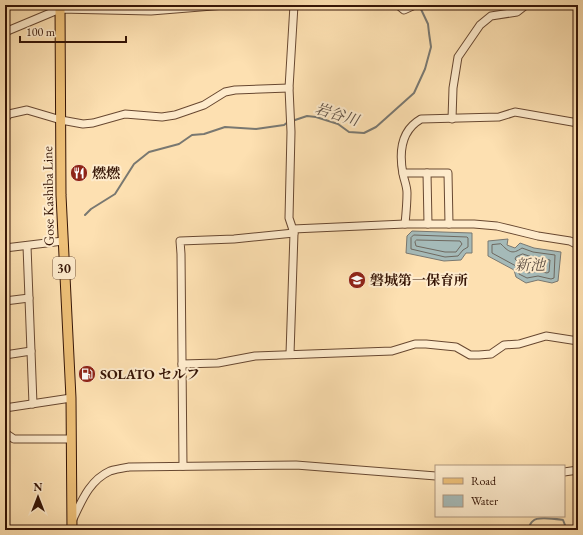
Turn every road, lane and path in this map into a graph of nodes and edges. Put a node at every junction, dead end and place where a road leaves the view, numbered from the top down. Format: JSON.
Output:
{"nodes":[{"id":1,"x":225,"y":5,"type":"edge"},
{"id":2,"x":294,"y":5,"type":"edge"},
{"id":3,"x":398,"y":5,"type":"edge"},
{"id":4,"x":415,"y":5,"type":"edge"},
{"id":5,"x":526,"y":5,"type":"edge"},
{"id":6,"x":60,"y":7,"type":"edge"},
{"id":7,"x":5,"y":32,"type":"edge"},
{"id":8,"x":289,"y":88,"type":"junction"},
{"id":9,"x":452,"y":119,"type":"junction"},
{"id":10,"x":5,"y":120,"type":"edge"},
{"id":11,"x":61,"y":120,"type":"junction"},
{"id":12,"x":578,"y":124,"type":"edge"},
{"id":13,"x":403,"y":173,"type":"junction"},
{"id":14,"x":427,"y":173,"type":"junction"},
{"id":15,"x":405,"y":224,"type":"junction"},
{"id":16,"x":428,"y":224,"type":"junction"},
{"id":17,"x":449,"y":224,"type":"junction"},
{"id":18,"x":293,"y":231,"type":"junction"},
{"id":19,"x":63,"y":241,"type":"junction"},
{"id":20,"x":578,"y":245,"type":"edge"},
{"id":21,"x":27,"y":246,"type":"junction"},
{"id":22,"x":5,"y":248,"type":"edge"},
{"id":23,"x":29,"y":298,"type":"junction"},
{"id":24,"x":5,"y":301,"type":"edge"},
{"id":25,"x":578,"y":341,"type":"edge"},
{"id":26,"x":31,"y":351,"type":"junction"},
{"id":27,"x":290,"y":354,"type":"junction"},
{"id":28,"x":5,"y":355,"type":"edge"},
{"id":29,"x":182,"y":364,"type":"junction"},
{"id":30,"x":71,"y":398,"type":"junction"},
{"id":31,"x":33,"y":404,"type":"junction"},
{"id":32,"x":5,"y":408,"type":"edge"},
{"id":33,"x":5,"y":433,"type":"edge"},
{"id":34,"x":70,"y":439,"type":"junction"},
{"id":35,"x":184,"y":466,"type":"junction"},
{"id":36,"x":578,"y":470,"type":"edge"},
{"id":37,"x":565,"y":472,"type":"edge"},
{"id":38,"x":435,"y":476,"type":"edge"},
{"id":39,"x":72,"y":525,"type":"edge"}],
"edges":[{"from":1,"to":6,"type":"street"},
{"from":2,"to":8,"type":"street"},
{"from":3,"to":4,"type":"street"},
{"from":5,"to":9,"type":"street"},
{"from":6,"to":7,"type":"street"},
{"from":6,"to":11,"type":"main road","name":"Gose Kashiba Line","number":"30"},
{"from":8,"to":11,"type":"street"},
{"from":8,"to":18,"type":"street"},
{"from":9,"to":12,"type":"street"},
{"from":9,"to":13,"type":"street"},
{"from":10,"to":11,"type":"street"},
{"from":11,"to":19,"type":"main road","name":"Gose Kashiba Line","number":"30"},
{"from":13,"to":14,"type":"street"},
{"from":13,"to":15,"type":"street"},
{"from":14,"to":16,"type":"street"},
{"from":14,"to":17,"type":"street"},
{"from":15,"to":16,"type":"street"},
{"from":15,"to":18,"type":"street"},
{"from":16,"to":17,"type":"street"},
{"from":17,"to":20,"type":"street"},
{"from":18,"to":27,"type":"street"},
{"from":18,"to":29,"type":"street"},
{"from":19,"to":21,"type":"street"},
{"from":19,"to":30,"type":"main road","name":"Gose Kashiba Line","number":"30"},
{"from":21,"to":22,"type":"street"},
{"from":21,"to":23,"type":"street"},
{"from":23,"to":24,"type":"street"},
{"from":23,"to":26,"type":"street"},
{"from":25,"to":27,"type":"street"},
{"from":26,"to":28,"type":"street"},
{"from":26,"to":31,"type":"street"},
{"from":27,"to":29,"type":"street"},
{"from":29,"to":35,"type":"street"},
{"from":30,"to":31,"type":"street"},
{"from":30,"to":34,"type":"main road","name":"Gose Kashiba Line","number":"30"},
{"from":31,"to":32,"type":"street"},
{"from":33,"to":34,"type":"street"},
{"from":34,"to":39,"type":"main road","name":"Gose Kashiba Line","number":"30"},
{"from":35,"to":38,"type":"street"},
{"from":35,"to":39,"type":"street"},
{"from":36,"to":37,"type":"street"}]}
